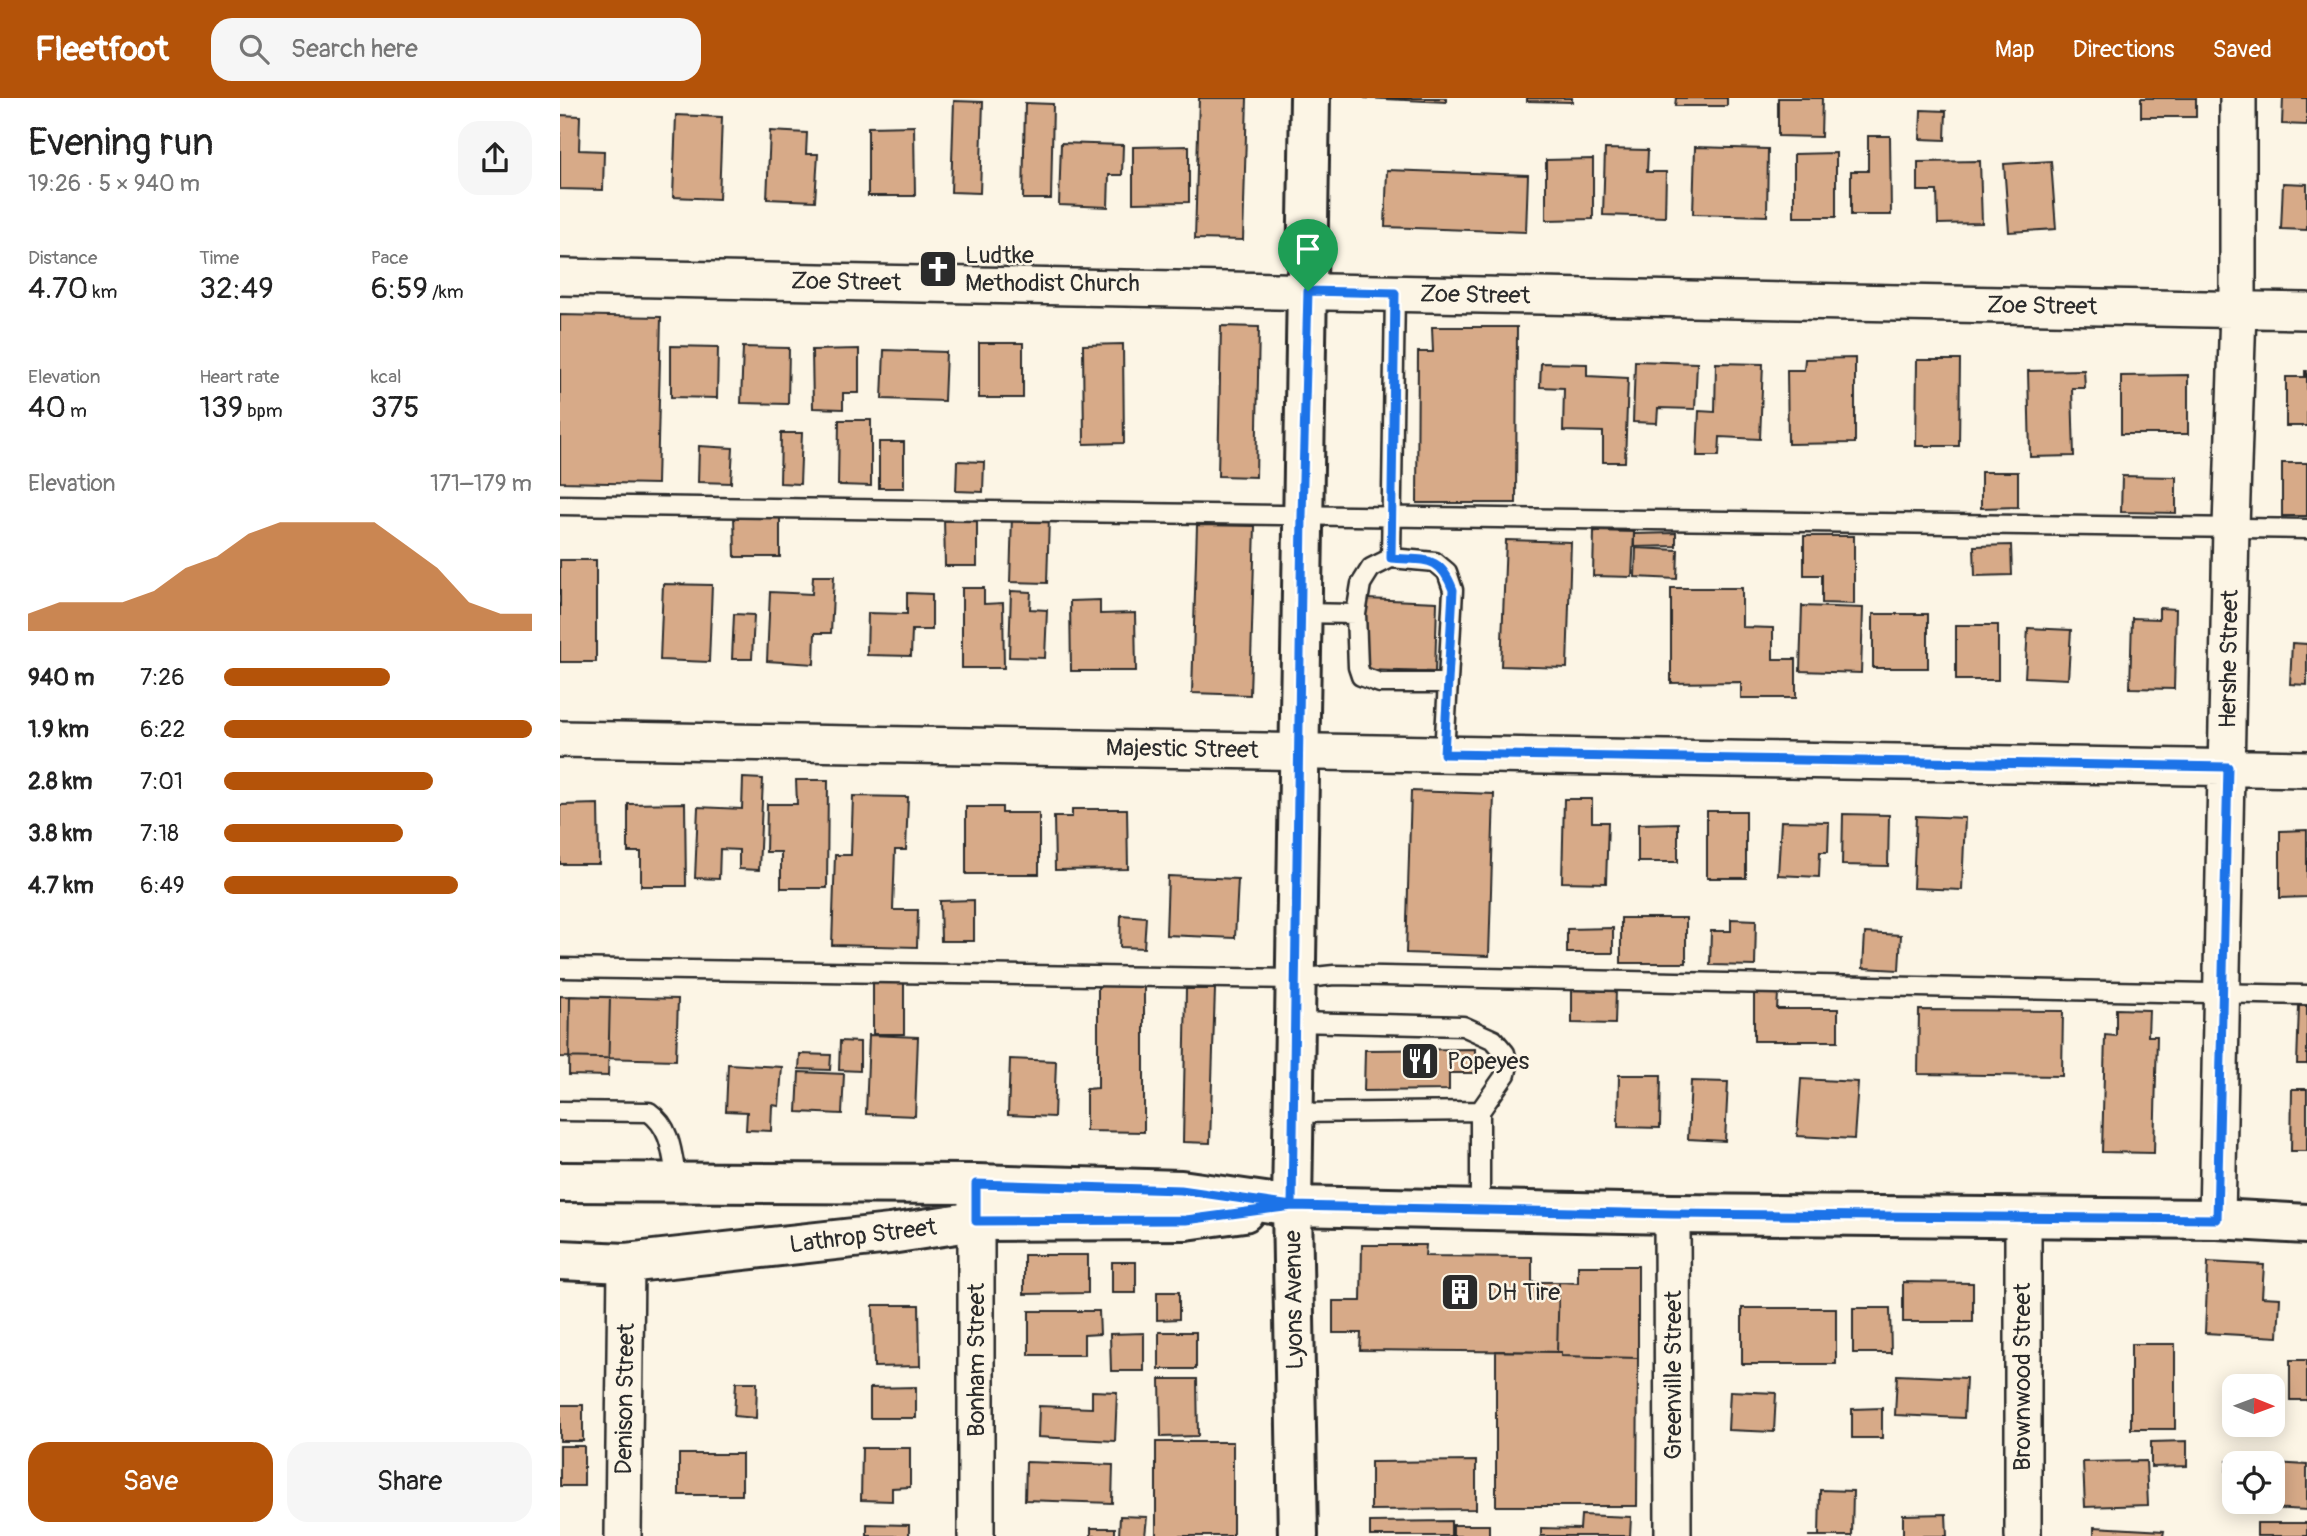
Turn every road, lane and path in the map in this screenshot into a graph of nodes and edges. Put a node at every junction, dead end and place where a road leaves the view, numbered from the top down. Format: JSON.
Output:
{"nodes":[{"id":1,"x":1310,"y":98,"type":"edge"},
{"id":2,"x":2238,"y":98,"type":"edge"},
{"id":3,"x":560,"y":277,"type":"edge"},
{"id":4,"x":1308,"y":291,"type":"junction"},
{"id":5,"x":1395,"y":293,"type":"junction"},
{"id":6,"x":2238,"y":310,"type":"junction"},
{"id":7,"x":2307,"y":311,"type":"edge"},
{"id":8,"x":560,"y":505,"type":"edge"},
{"id":9,"x":1302,"y":516,"type":"junction"},
{"id":10,"x":1392,"y":517,"type":"junction"},
{"id":11,"x":2231,"y":527,"type":"junction"},
{"id":12,"x":2307,"y":529,"type":"edge"},
{"id":13,"x":1391,"y":558,"type":"junction"},
{"id":14,"x":1300,"y":613,"type":"junction"},
{"id":15,"x":1356,"y":614,"type":"junction"},
{"id":16,"x":1447,"y":683,"type":"junction"},
{"id":17,"x":560,"y":738,"type":"edge"},
{"id":18,"x":1298,"y":751,"type":"junction"},
{"id":19,"x":1444,"y":754,"type":"junction"},
{"id":20,"x":2228,"y":767,"type":"junction"},
{"id":21,"x":2307,"y":769,"type":"edge"},
{"id":22,"x":560,"y":968,"type":"edge"},
{"id":23,"x":1296,"y":979,"type":"junction"},
{"id":24,"x":2223,"y":993,"type":"junction"},
{"id":25,"x":2307,"y":995,"type":"edge"},
{"id":26,"x":1295,"y":1022,"type":"junction"},
{"id":27,"x":560,"y":1111,"type":"edge"},
{"id":28,"x":1480,"y":1111,"type":"junction"},
{"id":29,"x":1293,"y":1113,"type":"junction"},
{"id":30,"x":560,"y":1182,"type":"edge"},
{"id":31,"x":677,"y":1182,"type":"junction"},
{"id":32,"x":976,"y":1203,"type":"junction"},
{"id":33,"x":1292,"y":1206,"type":"junction"},
{"id":34,"x":1480,"y":1210,"type":"junction"},
{"id":35,"x":1672,"y":1214,"type":"junction"},
{"id":36,"x":2023,"y":1217,"type":"junction"},
{"id":37,"x":2217,"y":1219,"type":"junction"},
{"id":38,"x":2307,"y":1224,"type":"edge"},
{"id":39,"x":560,"y":1260,"type":"edge"},
{"id":40,"x":626,"y":1263,"type":"junction"},
{"id":41,"x":623,"y":1536,"type":"edge"},
{"id":42,"x":976,"y":1536,"type":"edge"},
{"id":43,"x":1298,"y":1536,"type":"edge"},
{"id":44,"x":1673,"y":1536,"type":"edge"},
{"id":45,"x":2023,"y":1536,"type":"edge"}],
"edges":[{"from":1,"to":4,"type":"street","name":"Lyons Avenue"},
{"from":2,"to":6,"type":"street","name":"Hershe Street"},
{"from":3,"to":4,"type":"street","name":"Zoe Street"},
{"from":4,"to":5,"type":"street","name":"Zoe Street"},
{"from":4,"to":9,"type":"street","name":"Lyons Avenue"},
{"from":5,"to":6,"type":"street","name":"Zoe Street"},
{"from":5,"to":10,"type":"lane"},
{"from":6,"to":7,"type":"street","name":"Zoe Street"},
{"from":6,"to":11,"type":"street","name":"Hershe Street"},
{"from":8,"to":9,"type":"lane"},
{"from":9,"to":10,"type":"lane"},
{"from":9,"to":14,"type":"street","name":"Lyons Avenue"},
{"from":10,"to":11,"type":"lane"},
{"from":10,"to":13,"type":"lane"},
{"from":11,"to":12,"type":"lane"},
{"from":11,"to":20,"type":"street","name":"Hershe Street"},
{"from":13,"to":15,"type":"lane"},
{"from":13,"to":16,"type":"lane"},
{"from":14,"to":15,"type":"lane"},
{"from":14,"to":18,"type":"street","name":"Lyons Avenue"},
{"from":15,"to":16,"type":"lane"},
{"from":16,"to":19,"type":"lane"},
{"from":17,"to":18,"type":"street","name":"Majestic Street"},
{"from":18,"to":19,"type":"street","name":"Majestic Street"},
{"from":18,"to":23,"type":"street","name":"Lyons Avenue"},
{"from":19,"to":20,"type":"street","name":"Majestic Street"},
{"from":20,"to":21,"type":"street","name":"Majestic Street"},
{"from":20,"to":24,"type":"street","name":"Hershe Street"},
{"from":22,"to":23,"type":"lane"},
{"from":23,"to":24,"type":"lane"},
{"from":23,"to":26,"type":"street","name":"Lyons Avenue"},
{"from":24,"to":25,"type":"lane"},
{"from":24,"to":37,"type":"street","name":"Hershe Street"},
{"from":26,"to":28,"type":"lane"},
{"from":26,"to":29,"type":"street","name":"Lyons Avenue"},
{"from":27,"to":31,"type":"lane"},
{"from":28,"to":29,"type":"lane"},
{"from":28,"to":34,"type":"lane"},
{"from":29,"to":33,"type":"street","name":"Lyons Avenue"},
{"from":30,"to":31,"type":"street","name":"Lathrop Street"},
{"from":31,"to":32,"type":"street","name":"Lathrop Street"},
{"from":32,"to":33,"type":"street","name":"Lathrop Street"},
{"from":32,"to":40,"type":"street","name":"Lathrop Street"},
{"from":32,"to":42,"type":"street","name":"Bonham Street"},
{"from":33,"to":34,"type":"street","name":"Lathrop Street"},
{"from":33,"to":43,"type":"street","name":"Lyons Avenue"},
{"from":34,"to":35,"type":"street","name":"Lathrop Street"},
{"from":35,"to":36,"type":"street","name":"Lathrop Street"},
{"from":35,"to":44,"type":"street","name":"Greenville Street"},
{"from":36,"to":37,"type":"street","name":"Lathrop Street"},
{"from":36,"to":45,"type":"street","name":"Brownwood Street"},
{"from":37,"to":38,"type":"street","name":"Lathrop Street"},
{"from":39,"to":40,"type":"street","name":"Lathrop Street"},
{"from":40,"to":41,"type":"street","name":"Denison Street"}]}
